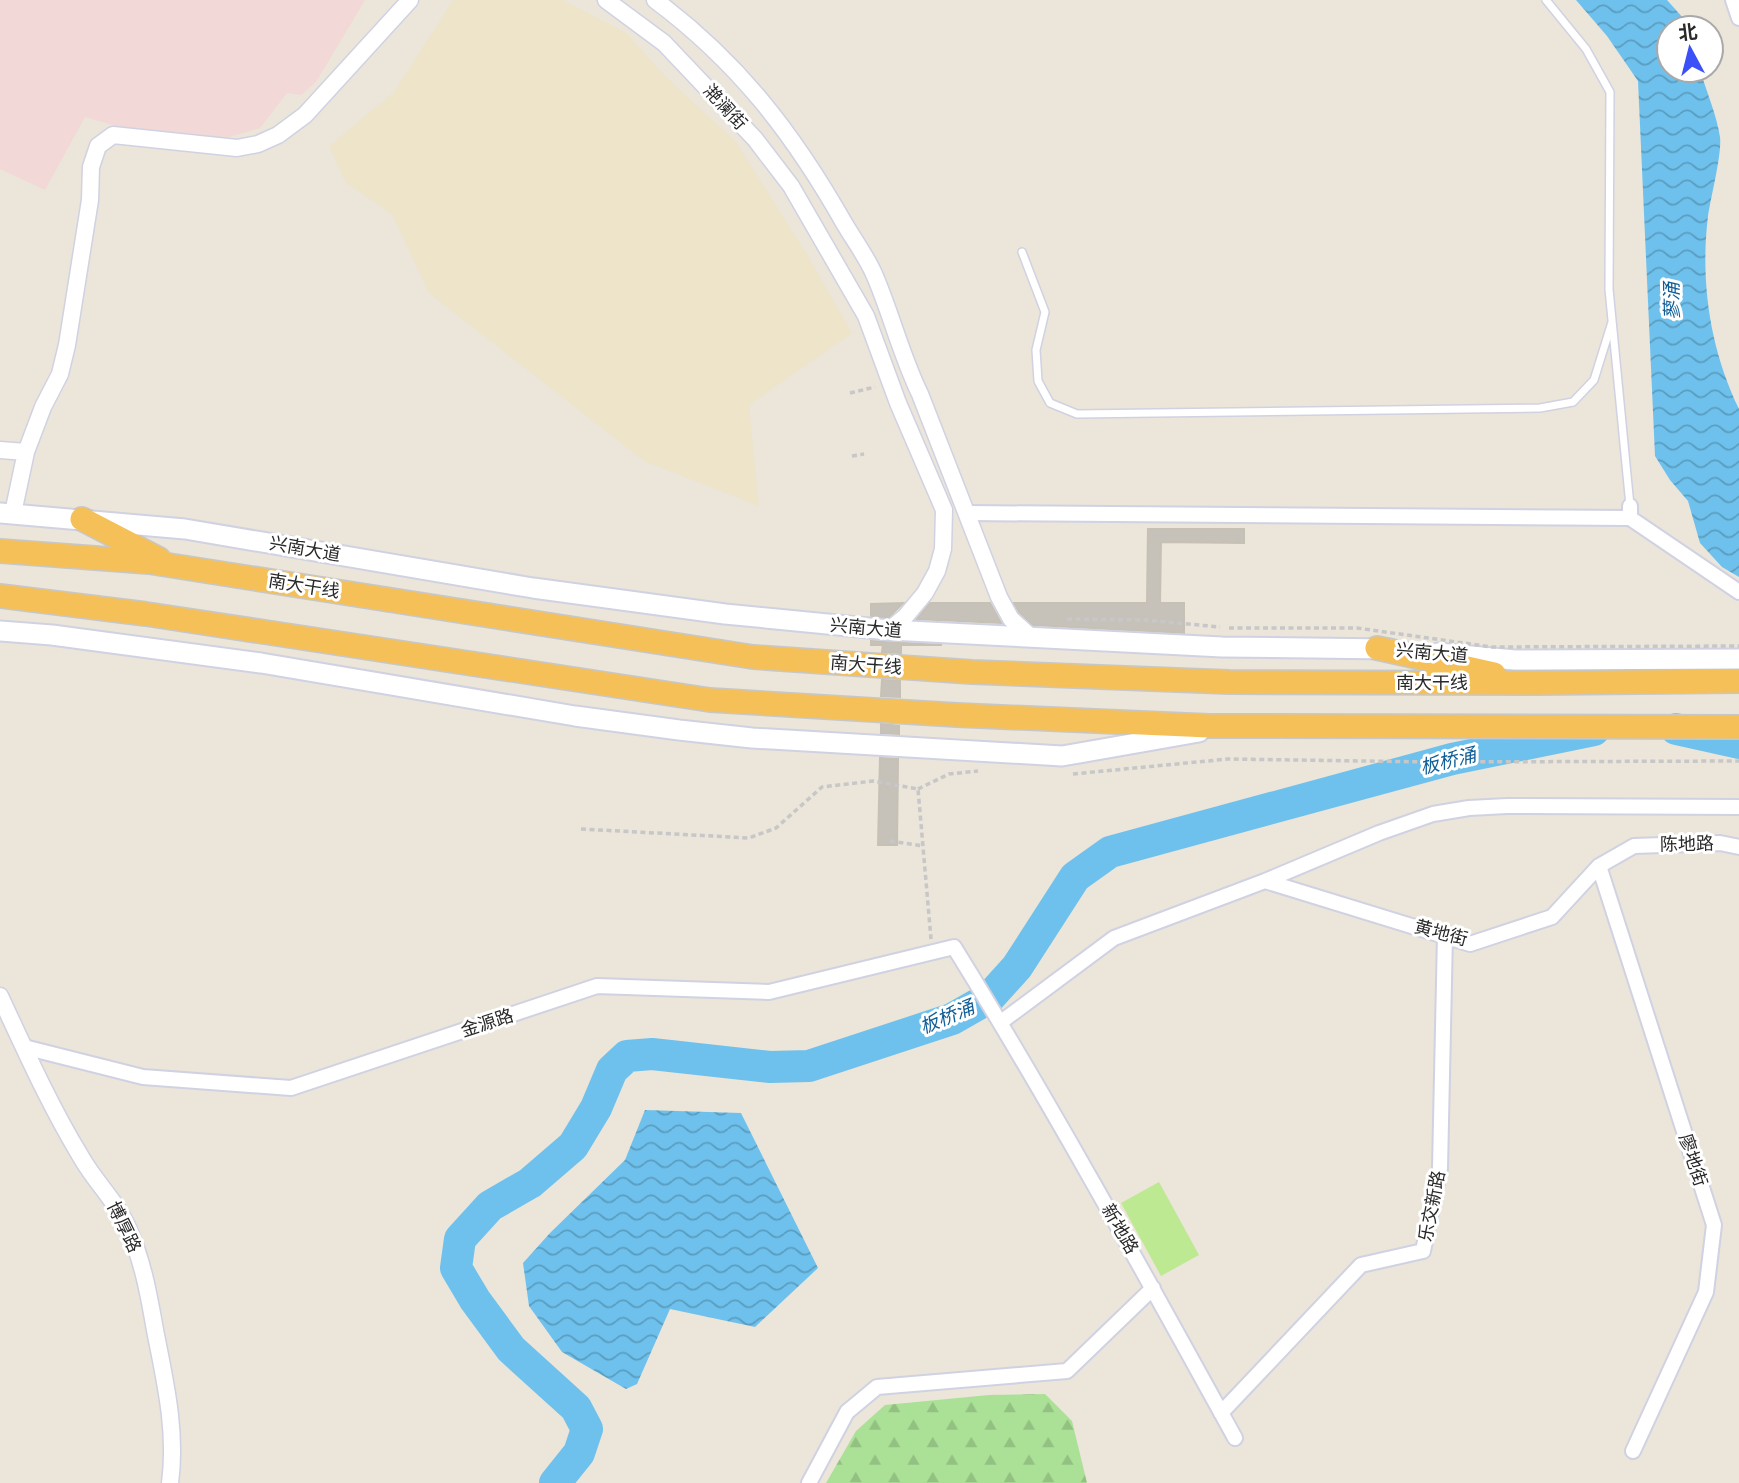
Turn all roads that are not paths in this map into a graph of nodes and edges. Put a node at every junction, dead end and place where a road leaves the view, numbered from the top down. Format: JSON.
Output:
{"nodes":[{"id":1,"x":410,"y":0,"type":"edge"},
{"id":2,"x":606,"y":0,"type":"edge"},
{"id":3,"x":655,"y":0,"type":"edge"},
{"id":4,"x":1546,"y":0,"type":"edge"},
{"id":5,"x":1733,"y":0,"type":"edge"},
{"id":6,"x":1739,"y":18,"type":"edge"},
{"id":7,"x":843,"y":221,"type":"junction"},
{"id":8,"x":819,"y":236,"type":"junction"},
{"id":9,"x":1022,"y":253,"type":"dead end"},
{"id":10,"x":1612,"y":322,"type":"junction"},
{"id":11,"x":920,"y":394,"type":"junction"},
{"id":12,"x":898,"y":402,"type":"junction"},
{"id":13,"x":0,"y":450,"type":"edge"},
{"id":14,"x":26,"y":452,"type":"junction"},
{"id":15,"x":1630,"y":512,"type":"junction"},
{"id":16,"x":6,"y":513,"type":"edge"},
{"id":17,"x":967,"y":513,"type":"junction"},
{"id":18,"x":82,"y":519,"type":"junction"},
{"id":19,"x":0,"y":551,"type":"edge"},
{"id":20,"x":171,"y":565,"type":"junction"},
{"id":21,"x":1739,"y":592,"type":"edge"},
{"id":22,"x":0,"y":596,"type":"edge"},
{"id":23,"x":0,"y":631,"type":"edge"},
{"id":24,"x":890,"y":631,"type":"junction"},
{"id":25,"x":1032,"y":638,"type":"junction"},
{"id":26,"x":1377,"y":648,"type":"junction"},
{"id":27,"x":1739,"y":659,"type":"edge"},
{"id":28,"x":1739,"y":681,"type":"edge"},
{"id":29,"x":1538,"y":683,"type":"junction"},
{"id":30,"x":1231,"y":726,"type":"junction"},
{"id":31,"x":1739,"y":727,"type":"edge"},
{"id":32,"x":1739,"y":807,"type":"edge"},
{"id":33,"x":1634,"y":846,"type":"joint"},
{"id":34,"x":1739,"y":847,"type":"edge"},
{"id":35,"x":1599,"y":866,"type":"junction"},
{"id":36,"x":1265,"y":881,"type":"junction"},
{"id":37,"x":1445,"y":935,"type":"junction"},
{"id":38,"x":954,"y":947,"type":"joint"},
{"id":39,"x":0,"y":996,"type":"edge"},
{"id":40,"x":1001,"y":1022,"type":"junction"},
{"id":41,"x":24,"y":1047,"type":"junction"},
{"id":42,"x":1153,"y":1288,"type":"junction"},
{"id":43,"x":1221,"y":1413,"type":"junction"},
{"id":44,"x":1235,"y":1438,"type":"dead end"},
{"id":45,"x":1633,"y":1451,"type":"dead end"},
{"id":46,"x":170,"y":1483,"type":"edge"},
{"id":47,"x":809,"y":1483,"type":"edge"}],
"edges":[{"from":1,"to":14,"type":"street"},
{"from":2,"to":8,"type":"street","name":"滟澜街"},
{"from":3,"to":7,"type":"street","name":"滟澜街"},
{"from":4,"to":10,"type":"lane"},
{"from":5,"to":6,"type":"street"},
{"from":7,"to":8,"type":"street"},
{"from":7,"to":11,"type":"street","name":"滟澜街"},
{"from":8,"to":12,"type":"street","name":"滟澜街"},
{"from":9,"to":10,"type":"lane"},
{"from":10,"to":15,"type":"lane"},
{"from":11,"to":12,"type":"street"},
{"from":11,"to":17,"type":"street","name":"滟澜街"},
{"from":12,"to":24,"type":"street","name":"滟澜街"},
{"from":13,"to":14,"type":"street"},
{"from":14,"to":16,"type":"street"},
{"from":15,"to":17,"type":"street"},
{"from":15,"to":21,"type":"street"},
{"from":16,"to":18,"type":"main road","name":"兴南大道"},
{"from":17,"to":25,"type":"street","name":"滟澜街"},
{"from":18,"to":20,"type":"highway"},
{"from":18,"to":24,"type":"main road","name":"兴南大道"},
{"from":19,"to":20,"type":"highway","name":"南大干线"},
{"from":20,"to":29,"type":"highway","name":"南大干线"},
{"from":22,"to":30,"type":"highway"},
{"from":23,"to":30,"type":"main road"},
{"from":24,"to":25,"type":"main road","name":"兴南大道"},
{"from":25,"to":26,"type":"main road","name":"兴南大道"},
{"from":26,"to":27,"type":"main road","name":"兴南大道"},
{"from":26,"to":29,"type":"highway"},
{"from":28,"to":29,"type":"highway","name":"南大干线"},
{"from":30,"to":31,"type":"highway"},
{"from":32,"to":36,"type":"street"},
{"from":33,"to":34,"type":"street","name":"陈地路"},
{"from":33,"to":35,"type":"street","name":"黄地街"},
{"from":35,"to":37,"type":"street","name":"黄地街"},
{"from":35,"to":45,"type":"street","name":"廖地街"},
{"from":36,"to":37,"type":"street","name":"黄地街"},
{"from":36,"to":40,"type":"street"},
{"from":37,"to":43,"type":"street","name":"乐交新路"},
{"from":38,"to":40,"type":"street","name":"新地路"},
{"from":38,"to":41,"type":"street","name":"金源路"},
{"from":39,"to":41,"type":"street","name":"博厚路"},
{"from":40,"to":42,"type":"street","name":"新地路"},
{"from":41,"to":46,"type":"street","name":"博厚路"},
{"from":42,"to":43,"type":"street","name":"新地路"},
{"from":42,"to":47,"type":"street"},
{"from":43,"to":44,"type":"street","name":"新地路"}]}
